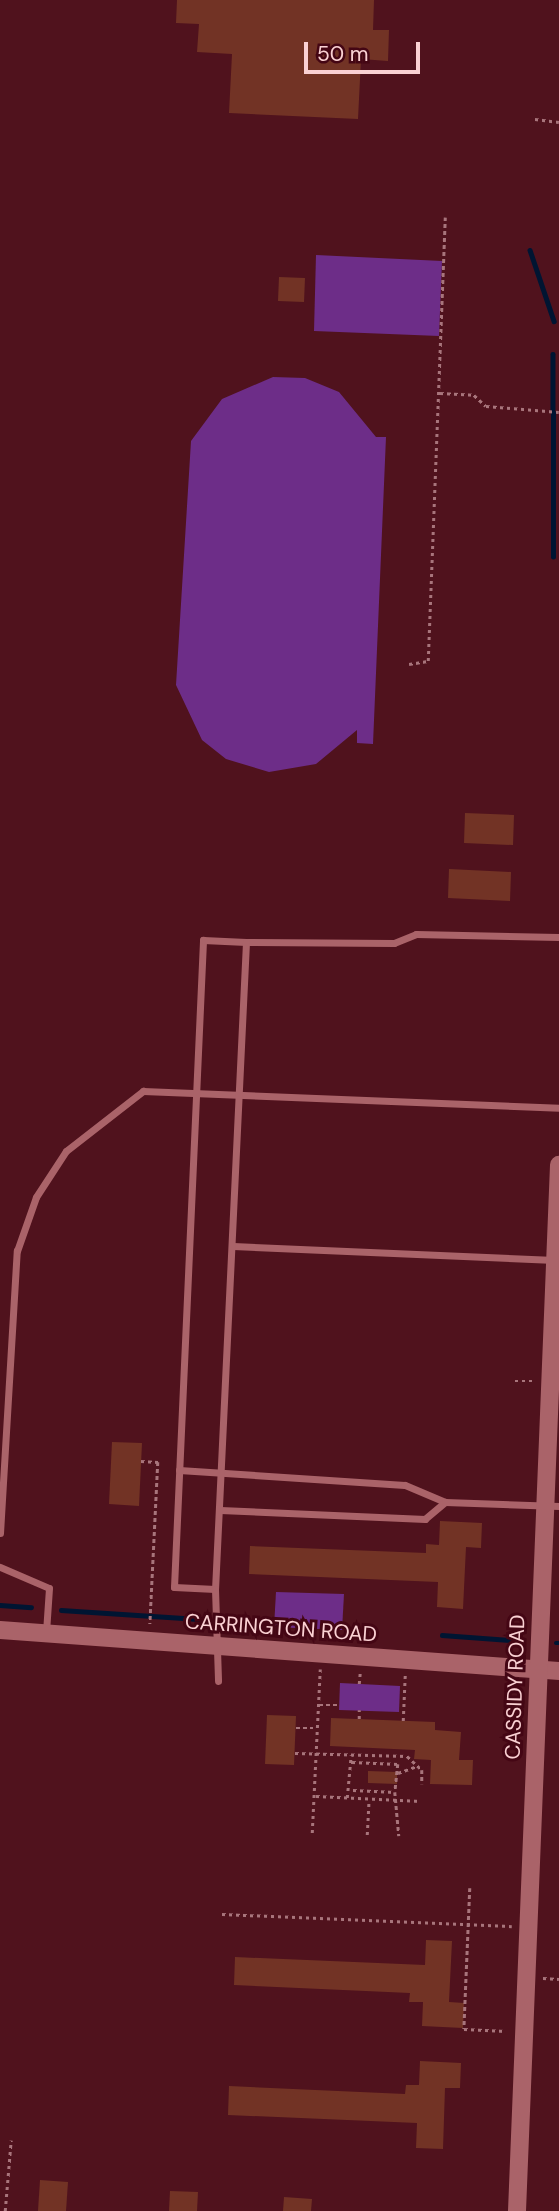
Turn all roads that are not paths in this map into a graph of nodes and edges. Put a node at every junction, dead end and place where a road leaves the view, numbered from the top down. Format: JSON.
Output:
{"nodes":[{"id":1,"x":559,"y":937,"type":"edge"},
{"id":2,"x":246,"y":942,"type":"junction"},
{"id":3,"x":196,"y":1091,"type":"junction"},
{"id":4,"x":240,"y":1093,"type":"junction"},
{"id":5,"x":559,"y":1108,"type":"edge"},
{"id":6,"x":559,"y":1165,"type":"edge"},
{"id":7,"x":233,"y":1245,"type":"junction"},
{"id":8,"x":557,"y":1260,"type":"edge"},
{"id":9,"x":179,"y":1469,"type":"junction"},
{"id":10,"x":222,"y":1472,"type":"junction"},
{"id":11,"x":445,"y":1502,"type":"junction"},
{"id":12,"x":552,"y":1505,"type":"edge"},
{"id":13,"x":220,"y":1510,"type":"junction"},
{"id":14,"x":0,"y":1533,"type":"edge"},
{"id":15,"x":0,"y":1567,"type":"edge"},
{"id":16,"x":215,"y":1589,"type":"junction"},
{"id":17,"x":0,"y":1630,"type":"edge"},
{"id":18,"x":46,"y":1632,"type":"junction"},
{"id":19,"x":217,"y":1646,"type":"junction"},
{"id":20,"x":538,"y":1670,"type":"junction"},
{"id":21,"x":559,"y":1671,"type":"edge"},
{"id":22,"x":218,"y":1681,"type":"dead end"},
{"id":23,"x":517,"y":2211,"type":"edge"}],
"edges":[{"from":1,"to":2,"type":"lane"},
{"from":2,"to":3,"type":"lane"},
{"from":2,"to":4,"type":"lane"},
{"from":3,"to":4,"type":"lane"},
{"from":3,"to":9,"type":"lane"},
{"from":3,"to":14,"type":"lane"},
{"from":4,"to":5,"type":"lane"},
{"from":4,"to":7,"type":"lane"},
{"from":6,"to":8,"type":"street","name":"CASSIDY ROAD"},
{"from":7,"to":8,"type":"lane"},
{"from":7,"to":10,"type":"lane"},
{"from":8,"to":12,"type":"street","name":"CASSIDY ROAD"},
{"from":9,"to":10,"type":"lane"},
{"from":9,"to":16,"type":"lane"},
{"from":10,"to":11,"type":"lane"},
{"from":10,"to":13,"type":"lane"},
{"from":11,"to":12,"type":"lane"},
{"from":11,"to":13,"type":"lane"},
{"from":12,"to":20,"type":"street","name":"CASSIDY ROAD"},
{"from":13,"to":16,"type":"lane"},
{"from":15,"to":18,"type":"lane"},
{"from":16,"to":19,"type":"lane"},
{"from":17,"to":18,"type":"street","name":"CARRINGTON ROAD"},
{"from":18,"to":19,"type":"street","name":"CARRINGTON ROAD"},
{"from":19,"to":20,"type":"street","name":"CARRINGTON ROAD"},
{"from":19,"to":22,"type":"lane"},
{"from":20,"to":21,"type":"street","name":"CARRINGTON ROAD"},
{"from":20,"to":23,"type":"street","name":"CASSIDY ROAD"}]}
